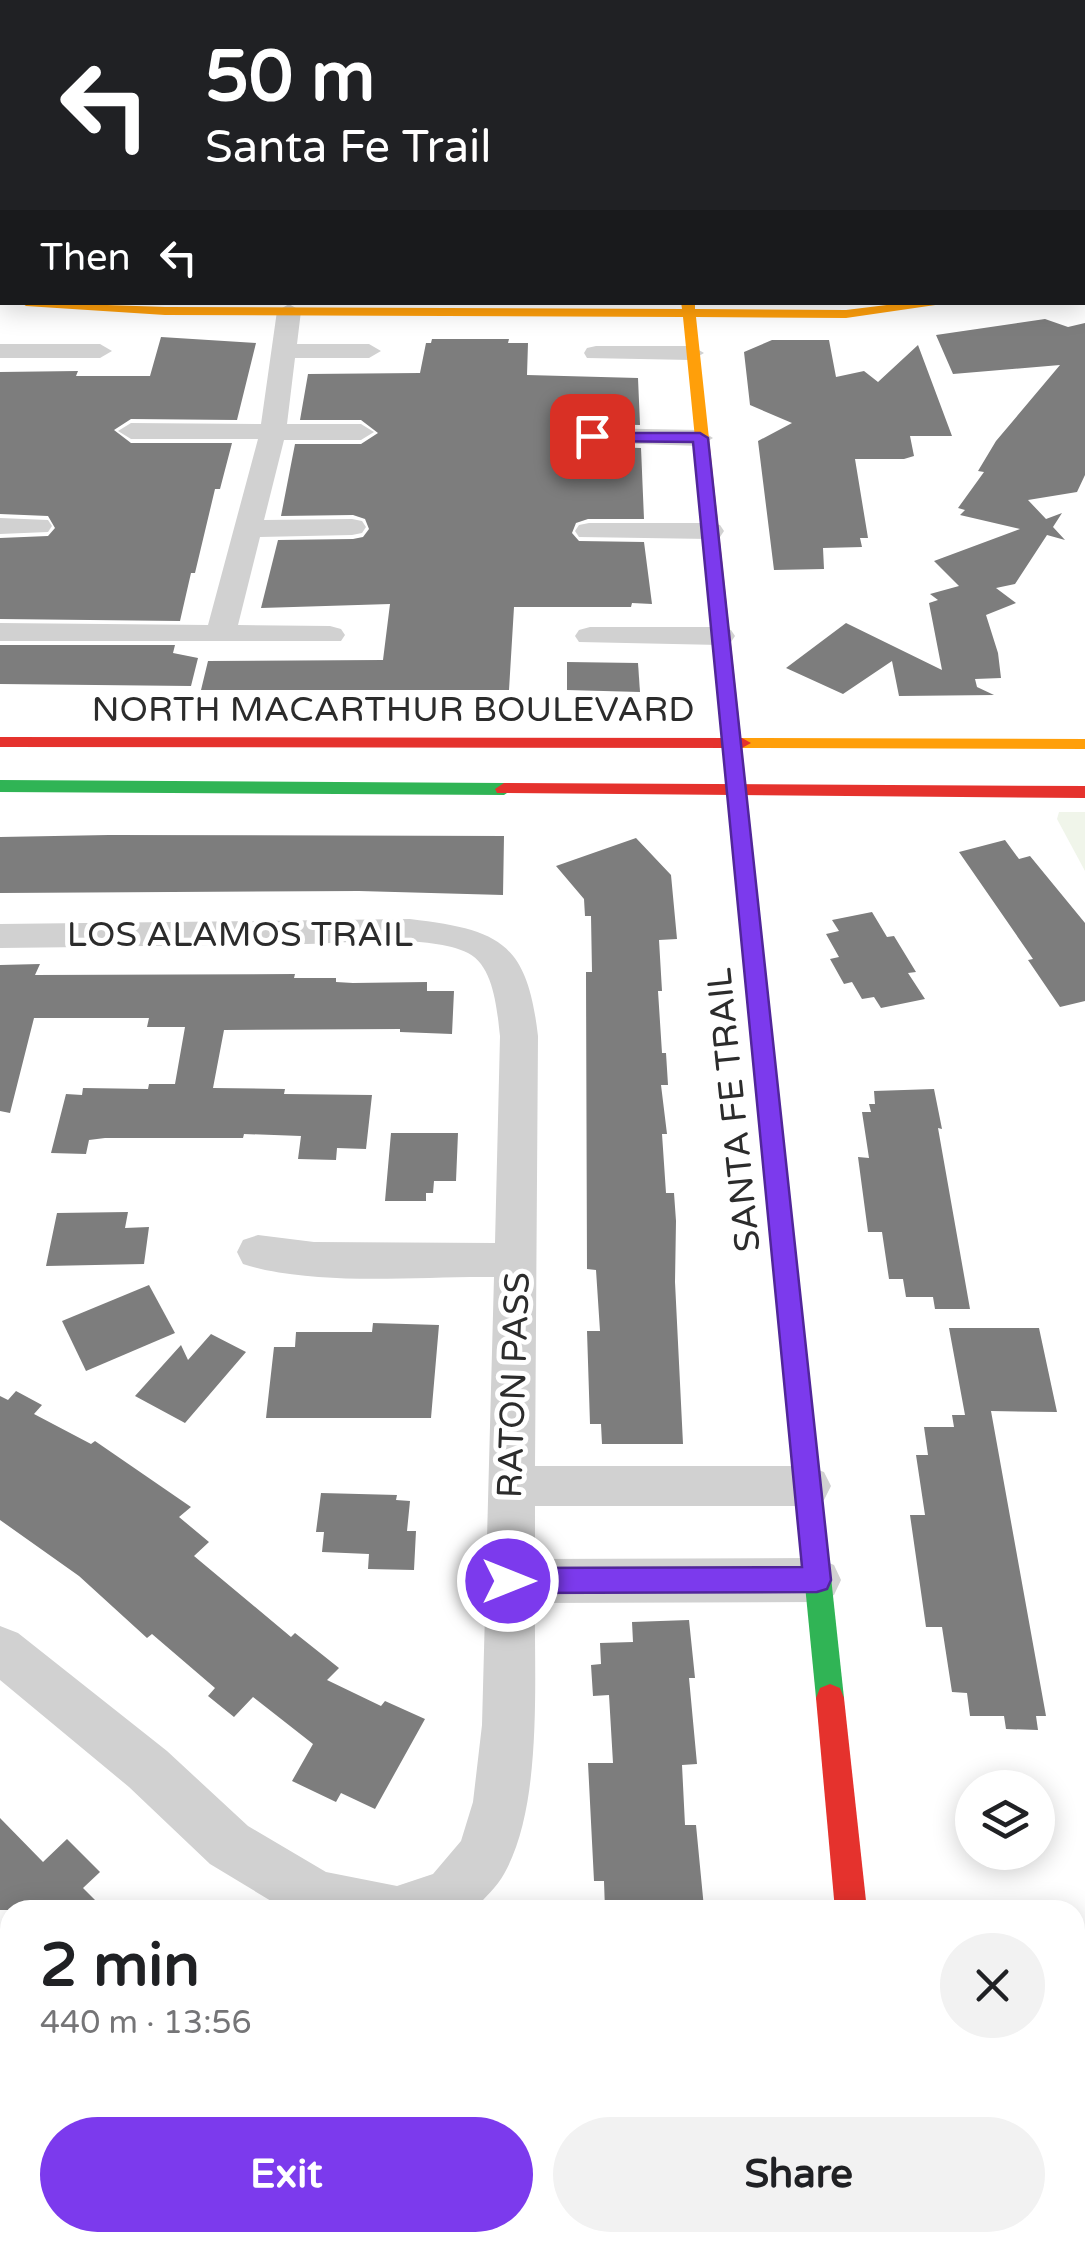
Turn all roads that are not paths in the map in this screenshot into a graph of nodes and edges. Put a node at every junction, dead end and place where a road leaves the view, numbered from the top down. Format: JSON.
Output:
{"nodes":[{"id":1,"x":104,"y":305,"type":"edge"},
{"id":2,"x":924,"y":305,"type":"edge"},
{"id":3,"x":688,"y":308,"type":"edge"},
{"id":4,"x":289,"y":311,"type":"junction"},
{"id":5,"x":285,"y":350,"type":"junction"},
{"id":6,"x":0,"y":351,"type":"edge"},
{"id":7,"x":100,"y":351,"type":"dead end"},
{"id":8,"x":369,"y":351,"type":"dead end"},
{"id":9,"x":596,"y":353,"type":"dead end"},
{"id":10,"x":692,"y":353,"type":"junction"},
{"id":11,"x":131,"y":431,"type":"dead end"},
{"id":12,"x":272,"y":431,"type":"junction"},
{"id":13,"x":361,"y":432,"type":"dead end"},
{"id":14,"x":592,"y":436,"type":"dead end"},
{"id":15,"x":700,"y":438,"type":"junction"},
{"id":16,"x":0,"y":526,"type":"edge"},
{"id":17,"x":38,"y":526,"type":"dead end"},
{"id":18,"x":352,"y":527,"type":"dead end"},
{"id":19,"x":249,"y":529,"type":"junction"},
{"id":20,"x":588,"y":531,"type":"dead end"},
{"id":21,"x":710,"y":532,"type":"junction"},
{"id":22,"x":0,"y":632,"type":"edge"},
{"id":23,"x":221,"y":634,"type":"junction"},
{"id":24,"x":330,"y":635,"type":"dead end"},
{"id":25,"x":590,"y":636,"type":"dead end"},
{"id":26,"x":720,"y":636,"type":"junction"},
{"id":27,"x":0,"y":742,"type":"edge"},
{"id":28,"x":1085,"y":744,"type":"edge"},
{"id":29,"x":731,"y":746,"type":"junction"},
{"id":30,"x":0,"y":786,"type":"edge"},
{"id":31,"x":735,"y":789,"type":"junction"},
{"id":32,"x":1076,"y":792,"type":"edge"},
{"id":33,"x":0,"y":936,"type":"edge"},
{"id":34,"x":480,"y":944,"type":"joint"},
{"id":35,"x":258,"y":1252,"type":"dead end"},
{"id":36,"x":516,"y":1260,"type":"junction"},
{"id":37,"x":510,"y":1486,"type":"junction"},
{"id":38,"x":807,"y":1486,"type":"junction"},
{"id":39,"x":817,"y":1580,"type":"junction"},
{"id":40,"x":508,"y":1581,"type":"junction"},
{"id":41,"x":0,"y":1649,"type":"edge"},
{"id":42,"x":330,"y":1900,"type":"edge"},
{"id":43,"x":437,"y":1900,"type":"edge"},
{"id":44,"x":850,"y":1900,"type":"edge"}],
"edges":[{"from":1,"to":4,"type":"street"},
{"from":2,"to":3,"type":"street"},
{"from":3,"to":4,"type":"street"},
{"from":3,"to":10,"type":"street","name":"SANTA FE TRAIL"},
{"from":4,"to":5,"type":"street"},
{"from":5,"to":8,"type":"street"},
{"from":5,"to":12,"type":"street"},
{"from":6,"to":7,"type":"street"},
{"from":9,"to":10,"type":"street"},
{"from":10,"to":15,"type":"street","name":"SANTA FE TRAIL"},
{"from":11,"to":12,"type":"street"},
{"from":12,"to":13,"type":"street"},
{"from":12,"to":19,"type":"street"},
{"from":14,"to":15,"type":"street"},
{"from":15,"to":21,"type":"street","name":"SANTA FE TRAIL"},
{"from":16,"to":17,"type":"street"},
{"from":18,"to":19,"type":"street"},
{"from":19,"to":23,"type":"street"},
{"from":20,"to":21,"type":"street"},
{"from":21,"to":26,"type":"street","name":"SANTA FE TRAIL"},
{"from":22,"to":23,"type":"street"},
{"from":23,"to":24,"type":"street"},
{"from":25,"to":26,"type":"street"},
{"from":26,"to":29,"type":"street","name":"SANTA FE TRAIL"},
{"from":27,"to":29,"type":"street","name":"NORTH MACARTHUR BOULEVARD"},
{"from":28,"to":29,"type":"street","name":"NORTH MACARTHUR BOULEVARD"},
{"from":29,"to":31,"type":"street","name":"SANTA FE TRAIL"},
{"from":30,"to":31,"type":"street"},
{"from":31,"to":32,"type":"street"},
{"from":31,"to":38,"type":"street","name":"SANTA FE TRAIL"},
{"from":33,"to":34,"type":"street","name":"LOS ALAMOS TRAIL"},
{"from":34,"to":36,"type":"street","name":"RATON PASS"},
{"from":35,"to":36,"type":"street"},
{"from":36,"to":37,"type":"street","name":"RATON PASS"},
{"from":37,"to":38,"type":"street"},
{"from":37,"to":40,"type":"street","name":"RATON PASS"},
{"from":38,"to":39,"type":"street","name":"SANTA FE TRAIL"},
{"from":39,"to":40,"type":"street"},
{"from":39,"to":44,"type":"street","name":"SANTA FE TRAIL"},
{"from":40,"to":43,"type":"street","name":"RATON PASS"},
{"from":41,"to":42,"type":"street"}]}
